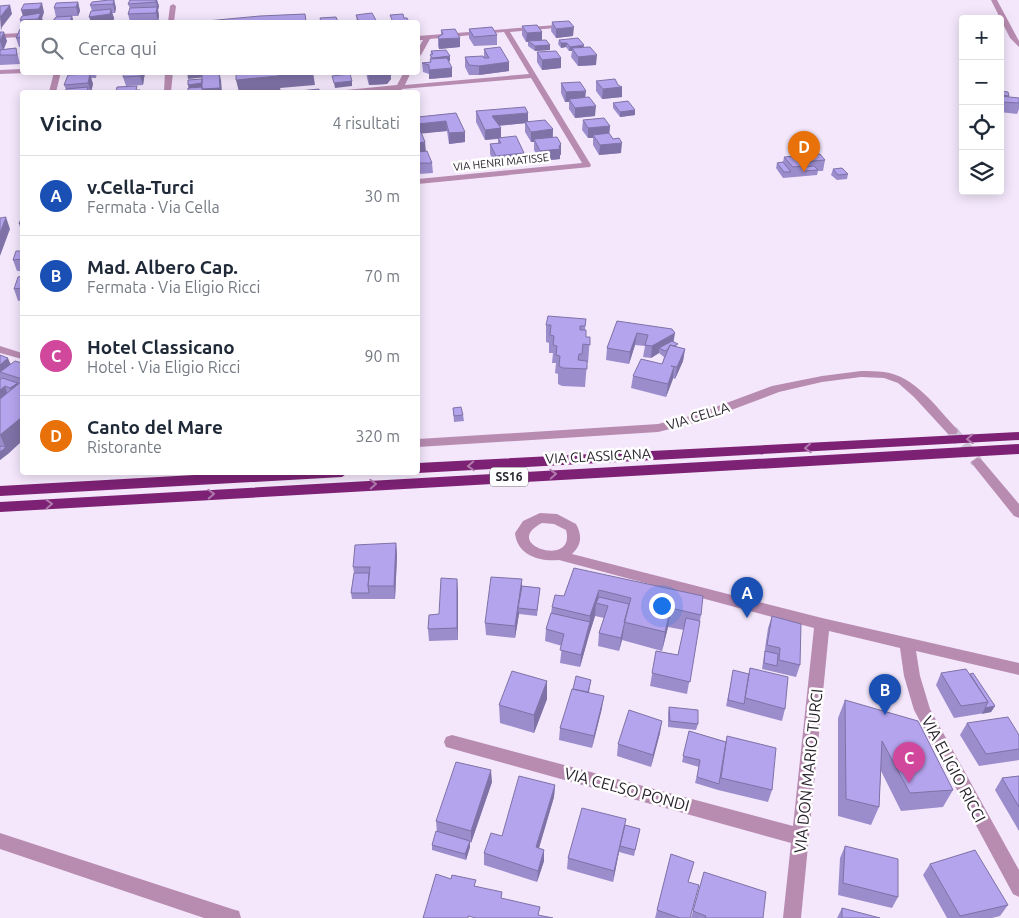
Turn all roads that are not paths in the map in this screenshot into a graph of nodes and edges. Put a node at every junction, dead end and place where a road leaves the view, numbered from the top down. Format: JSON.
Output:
{"nodes":[{"id":1,"x":994,"y":0,"type":"edge"},
{"id":2,"x":173,"y":6,"type":"dead end"},
{"id":3,"x":171,"y":20,"type":"edge"},
{"id":4,"x":571,"y":24,"type":"edge"},
{"id":5,"x":506,"y":30,"type":"junction"},
{"id":6,"x":20,"y":35,"type":"edge"},
{"id":7,"x":0,"y":36,"type":"edge"},
{"id":8,"x":420,"y":38,"type":"edge"},
{"id":9,"x":427,"y":38,"type":"junction"},
{"id":10,"x":1019,"y":45,"type":"edge"},
{"id":11,"x":420,"y":51,"type":"edge"},
{"id":12,"x":20,"y":70,"type":"edge"},
{"id":13,"x":0,"y":72,"type":"edge"},
{"id":14,"x":57,"y":75,"type":"edge"},
{"id":15,"x":169,"y":75,"type":"edge"},
{"id":16,"x":406,"y":75,"type":"edge"},
{"id":17,"x":534,"y":76,"type":"junction"},
{"id":18,"x":53,"y":90,"type":"edge"},
{"id":19,"x":168,"y":90,"type":"edge"},
{"id":20,"x":399,"y":90,"type":"edge"},
{"id":21,"x":420,"y":182,"type":"edge"},
{"id":22,"x":0,"y":349,"type":"edge"},
{"id":23,"x":20,"y":355,"type":"edge"},
{"id":24,"x":952,"y":431,"type":"tunnel mouth"},
{"id":25,"x":1019,"y":436,"type":"edge"},
{"id":26,"x":420,"y":443,"type":"edge"},
{"id":27,"x":1019,"y":449,"type":"edge"},
{"id":28,"x":977,"y":462,"type":"tunnel mouth"},
{"id":29,"x":420,"y":468,"type":"edge"},
{"id":30,"x":160,"y":475,"type":"edge"},
{"id":31,"x":281,"y":475,"type":"edge"},
{"id":32,"x":138,"y":483,"type":"junction"},
{"id":33,"x":0,"y":491,"type":"edge"},
{"id":34,"x":0,"y":507,"type":"edge"},
{"id":35,"x":1019,"y":513,"type":"edge"},
{"id":36,"x":558,"y":555,"type":"dead end"},
{"id":37,"x":822,"y":624,"type":"junction"},
{"id":38,"x":907,"y":644,"type":"junction"},
{"id":39,"x":1019,"y":669,"type":"edge"},
{"id":40,"x":452,"y":742,"type":"dead end"},
{"id":41,"x":801,"y":837,"type":"junction"},
{"id":42,"x":0,"y":841,"type":"edge"},
{"id":43,"x":1019,"y":888,"type":"edge"},
{"id":44,"x":232,"y":918,"type":"edge"},
{"id":45,"x":792,"y":918,"type":"edge"}],
"edges":[{"from":1,"to":10,"type":"street"},
{"from":2,"to":3,"type":"street"},
{"from":4,"to":5,"type":"street"},
{"from":5,"to":9,"type":"street"},
{"from":5,"to":17,"type":"street"},
{"from":6,"to":7,"type":"street"},
{"from":8,"to":9,"type":"street"},
{"from":9,"to":11,"type":"street"},
{"from":12,"to":13,"type":"street"},
{"from":14,"to":18,"type":"street"},
{"from":15,"to":19,"type":"street"},
{"from":16,"to":20,"type":"street"},
{"from":17,"to":20,"type":"street"},
{"from":17,"to":21,"type":"street","name":"VIA HENRI MATISSE"},
{"from":22,"to":23,"type":"street"},
{"from":24,"to":26,"type":"street","name":"VIA CELLA"},
{"from":25,"to":29,"type":"highway","name":"VIA CLASSICANA","number":"SS16","one_way":true},
{"from":34,"to":27,"type":"highway","name":"VIA CLASSICANA","number":"SS16","one_way":true},
{"from":28,"to":35,"type":"street"},
{"from":30,"to":32,"type":"highway"},
{"from":31,"to":32,"type":"highway"},
{"from":32,"to":33,"type":"highway"},
{"from":36,"to":37,"type":"street"},
{"from":37,"to":38,"type":"street"},
{"from":37,"to":41,"type":"street","name":"VIA DON MARIO TURCI"},
{"from":38,"to":39,"type":"street"},
{"from":38,"to":43,"type":"street","name":"VIA ELIGIO RICCI"},
{"from":40,"to":41,"type":"street","name":"VIA CELSO PONDI"},
{"from":41,"to":45,"type":"street","name":"VIA DON MARIO TURCI"},
{"from":42,"to":44,"type":"street"}]}
